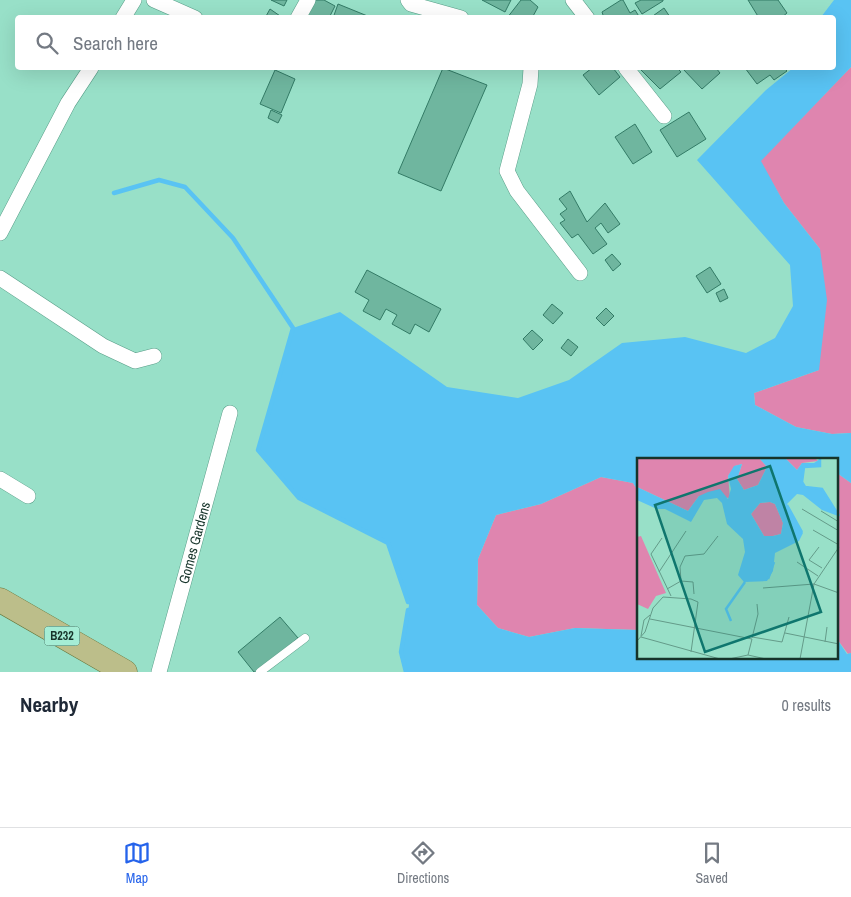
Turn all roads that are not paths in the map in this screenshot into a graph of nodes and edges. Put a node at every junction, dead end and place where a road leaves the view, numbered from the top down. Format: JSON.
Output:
{"nodes":[{"id":1,"x":134,"y":0,"type":"edge"},
{"id":2,"x":154,"y":0,"type":"edge"},
{"id":3,"x":308,"y":0,"type":"edge"},
{"id":4,"x":573,"y":0,"type":"edge"},
{"id":5,"x":408,"y":7,"type":"edge"},
{"id":6,"x":125,"y":15,"type":"edge"},
{"id":7,"x":188,"y":15,"type":"edge"},
{"id":8,"x":300,"y":15,"type":"edge"},
{"id":9,"x":447,"y":15,"type":"edge"},
{"id":10,"x":585,"y":15,"type":"edge"},
{"id":11,"x":90,"y":70,"type":"edge"},
{"id":12,"x":531,"y":70,"type":"edge"},
{"id":13,"x":628,"y":70,"type":"edge"},
{"id":14,"x":664,"y":116,"type":"dead end"},
{"id":15,"x":0,"y":233,"type":"edge"},
{"id":16,"x":580,"y":274,"type":"dead end"},
{"id":17,"x":0,"y":278,"type":"edge"},
{"id":18,"x":154,"y":356,"type":"dead end"},
{"id":19,"x":230,"y":414,"type":"dead end"},
{"id":20,"x":0,"y":479,"type":"edge"},
{"id":21,"x":28,"y":496,"type":"dead end"},
{"id":22,"x":0,"y":600,"type":"edge"},
{"id":23,"x":305,"y":638,"type":"dead end"},
{"id":24,"x":125,"y":672,"type":"edge"},
{"id":25,"x":159,"y":672,"type":"edge"},
{"id":26,"x":260,"y":672,"type":"edge"}],
"edges":[{"from":1,"to":6,"type":"street"},
{"from":2,"to":7,"type":"street"},
{"from":3,"to":8,"type":"street"},
{"from":4,"to":10,"type":"street"},
{"from":5,"to":9,"type":"street"},
{"from":11,"to":15,"type":"street"},
{"from":12,"to":16,"type":"street"},
{"from":13,"to":14,"type":"street"},
{"from":17,"to":18,"type":"street"},
{"from":19,"to":25,"type":"street","name":"Gomes Gardens"},
{"from":20,"to":21,"type":"street"},
{"from":22,"to":24,"type":"main road","number":"B232"},
{"from":23,"to":26,"type":"lane"}]}
